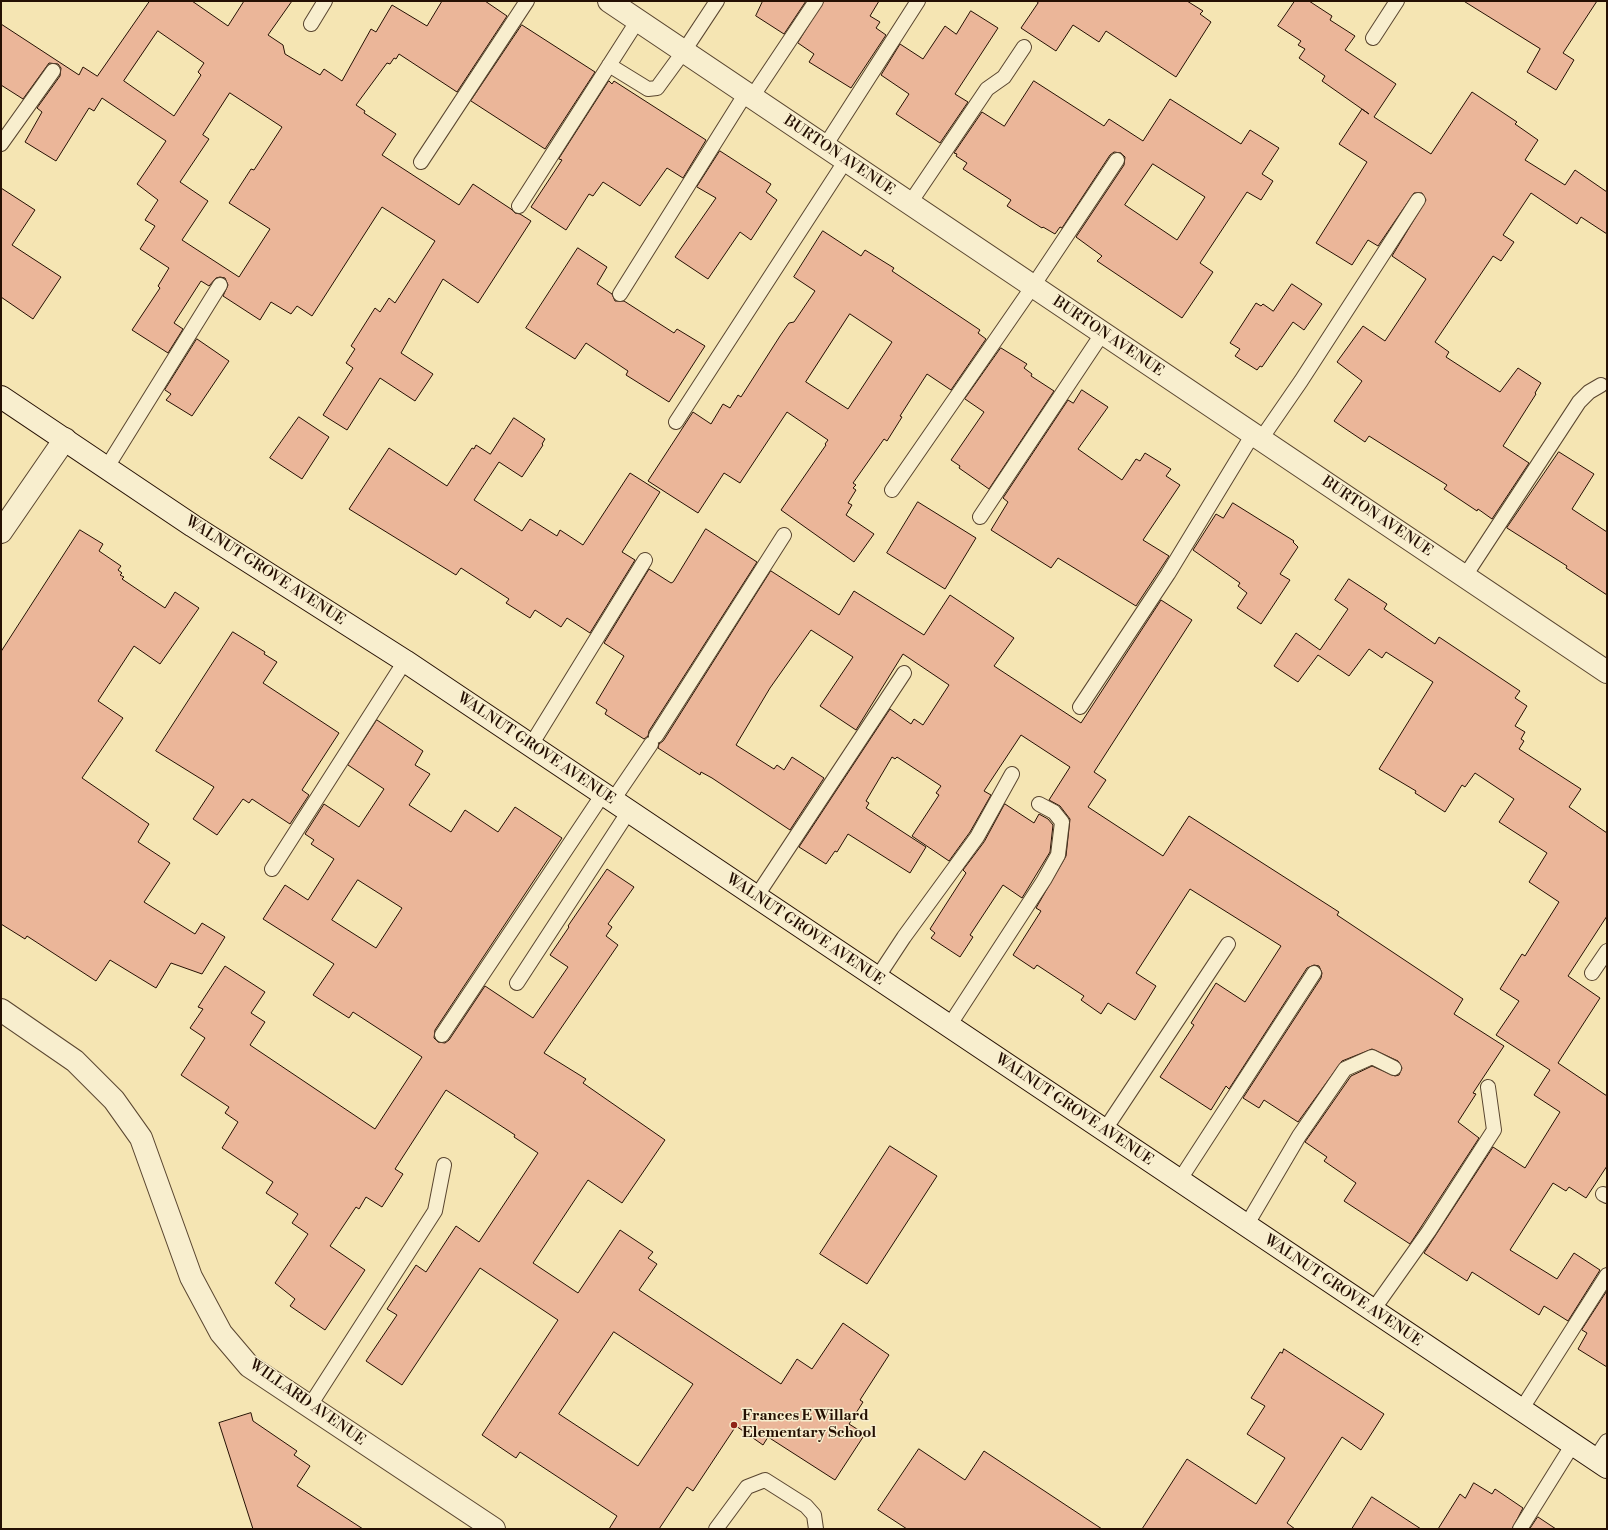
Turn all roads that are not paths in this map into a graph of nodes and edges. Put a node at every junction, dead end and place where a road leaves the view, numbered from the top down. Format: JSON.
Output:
{"nodes":[{"id":1,"x":325,"y":1,"type":"edge"},
{"id":2,"x":527,"y":1,"type":"edge"},
{"id":3,"x":609,"y":1,"type":"edge"},
{"id":4,"x":717,"y":1,"type":"edge"},
{"id":5,"x":816,"y":1,"type":"edge"},
{"id":6,"x":918,"y":1,"type":"edge"},
{"id":7,"x":1397,"y":1,"type":"edge"},
{"id":8,"x":638,"y":20,"type":"junction"},
{"id":9,"x":311,"y":24,"type":"dead end"},
{"id":10,"x":1373,"y":38,"type":"dead end"},
{"id":11,"x":1024,"y":47,"type":"dead end"},
{"id":12,"x":684,"y":51,"type":"junction"},
{"id":13,"x":609,"y":65,"type":"junction"},
{"id":14,"x":53,"y":71,"type":"dead end"},
{"id":15,"x":749,"y":95,"type":"junction"},
{"id":16,"x":1,"y":144,"type":"edge"},
{"id":17,"x":825,"y":146,"type":"junction"},
{"id":18,"x":846,"y":160,"type":"junction"},
{"id":19,"x":1117,"y":160,"type":"dead end"},
{"id":20,"x":421,"y":162,"type":"dead end"},
{"id":21,"x":1418,"y":200,"type":"dead end"},
{"id":22,"x":910,"y":204,"type":"junction"},
{"id":23,"x":519,"y":206,"type":"dead end"},
{"id":24,"x":220,"y":285,"type":"dead end"},
{"id":25,"x":1033,"y":286,"type":"junction"},
{"id":26,"x":620,"y":294,"type":"dead end"},
{"id":27,"x":1102,"y":334,"type":"junction"},
{"id":28,"x":1601,"y":385,"type":"dead end"},
{"id":29,"x":1,"y":396,"type":"edge"},
{"id":30,"x":676,"y":422,"type":"dead end"},
{"id":31,"x":1257,"y":436,"type":"junction"},
{"id":32,"x":66,"y":439,"type":"junction"},
{"id":33,"x":107,"y":467,"type":"junction"},
{"id":34,"x":892,"y":490,"type":"dead end"},
{"id":35,"x":980,"y":517,"type":"dead end"},
{"id":36,"x":1,"y":532,"type":"edge"},
{"id":37,"x":784,"y":535,"type":"dead end"},
{"id":38,"x":645,"y":560,"type":"dead end"},
{"id":39,"x":1465,"y":576,"type":"junction"},
{"id":40,"x":406,"y":661,"type":"junction"},
{"id":41,"x":1607,"y":672,"type":"edge"},
{"id":42,"x":904,"y":673,"type":"dead end"},
{"id":43,"x":1080,"y":707,"type":"dead end"},
{"id":44,"x":531,"y":745,"type":"junction"},
{"id":45,"x":1012,"y":774,"type":"dead end"},
{"id":46,"x":615,"y":802,"type":"junction"},
{"id":47,"x":1039,"y":804,"type":"dead end"},
{"id":48,"x":272,"y":869,"type":"dead end"},
{"id":49,"x":756,"y":897,"type":"junction"},
{"id":50,"x":1228,"y":944,"type":"dead end"},
{"id":51,"x":1607,"y":951,"type":"edge"},
{"id":52,"x":1314,"y":973,"type":"dead end"},
{"id":53,"x":1592,"y":973,"type":"dead end"},
{"id":54,"x":877,"y":978,"type":"junction"},
{"id":55,"x":517,"y":983,"type":"dead end"},
{"id":56,"x":1,"y":1010,"type":"edge"},
{"id":57,"x":948,"y":1026,"type":"junction"},
{"id":58,"x":442,"y":1035,"type":"dead end"},
{"id":59,"x":1394,"y":1068,"type":"dead end"},
{"id":60,"x":1488,"y":1087,"type":"dead end"},
{"id":61,"x":1104,"y":1131,"type":"junction"},
{"id":62,"x":444,"y":1165,"type":"dead end"},
{"id":63,"x":1179,"y":1181,"type":"junction"},
{"id":64,"x":1246,"y":1226,"type":"junction"},
{"id":65,"x":1607,"y":1275,"type":"edge"},
{"id":66,"x":1373,"y":1310,"type":"junction"},
{"id":67,"x":309,"y":1407,"type":"junction"},
{"id":68,"x":1521,"y":1410,"type":"junction"},
{"id":69,"x":1607,"y":1441,"type":"edge"},
{"id":70,"x":1573,"y":1444,"type":"junction"},
{"id":71,"x":1601,"y":1463,"type":"edge"},
{"id":72,"x":494,"y":1529,"type":"edge"},
{"id":73,"x":716,"y":1529,"type":"edge"},
{"id":74,"x":816,"y":1529,"type":"edge"},
{"id":75,"x":1520,"y":1529,"type":"edge"}],
"edges":[{"from":1,"to":9,"type":"lane"},
{"from":2,"to":20,"type":"lane"},
{"from":3,"to":8,"type":"street","name":"BURTON AVENUE"},
{"from":4,"to":12,"type":"lane"},
{"from":5,"to":15,"type":"lane"},
{"from":6,"to":17,"type":"lane"},
{"from":7,"to":10,"type":"lane"},
{"from":8,"to":12,"type":"street","name":"BURTON AVENUE"},
{"from":8,"to":13,"type":"lane"},
{"from":11,"to":22,"type":"lane"},
{"from":12,"to":13,"type":"lane"},
{"from":12,"to":15,"type":"street","name":"BURTON AVENUE"},
{"from":13,"to":23,"type":"lane"},
{"from":14,"to":16,"type":"lane"},
{"from":15,"to":17,"type":"street","name":"BURTON AVENUE"},
{"from":15,"to":26,"type":"lane"},
{"from":17,"to":18,"type":"street","name":"BURTON AVENUE"},
{"from":18,"to":22,"type":"street","name":"BURTON AVENUE"},
{"from":18,"to":30,"type":"lane"},
{"from":19,"to":25,"type":"lane"},
{"from":21,"to":31,"type":"lane"},
{"from":22,"to":25,"type":"street","name":"BURTON AVENUE"},
{"from":24,"to":33,"type":"lane"},
{"from":25,"to":27,"type":"street","name":"BURTON AVENUE"},
{"from":25,"to":34,"type":"lane"},
{"from":27,"to":31,"type":"street","name":"BURTON AVENUE"},
{"from":27,"to":35,"type":"lane"},
{"from":28,"to":39,"type":"lane"},
{"from":29,"to":32,"type":"street","name":"WALNUT GROVE AVENUE"},
{"from":31,"to":39,"type":"street","name":"BURTON AVENUE"},
{"from":31,"to":43,"type":"lane"},
{"from":32,"to":33,"type":"street","name":"WALNUT GROVE AVENUE"},
{"from":32,"to":36,"type":"street"},
{"from":33,"to":40,"type":"street","name":"WALNUT GROVE AVENUE"},
{"from":37,"to":46,"type":"lane"},
{"from":38,"to":44,"type":"lane"},
{"from":39,"to":41,"type":"street","name":"BURTON AVENUE"},
{"from":40,"to":44,"type":"street","name":"WALNUT GROVE AVENUE"},
{"from":40,"to":48,"type":"lane"},
{"from":42,"to":49,"type":"lane"},
{"from":44,"to":46,"type":"street","name":"WALNUT GROVE AVENUE"},
{"from":45,"to":54,"type":"lane"},
{"from":46,"to":49,"type":"street","name":"WALNUT GROVE AVENUE"},
{"from":46,"to":55,"type":"lane"},
{"from":46,"to":58,"type":"lane"},
{"from":47,"to":57,"type":"lane"},
{"from":49,"to":54,"type":"street","name":"WALNUT GROVE AVENUE"},
{"from":50,"to":61,"type":"lane"},
{"from":51,"to":53,"type":"lane"},
{"from":52,"to":63,"type":"lane"},
{"from":54,"to":57,"type":"street","name":"WALNUT GROVE AVENUE"},
{"from":56,"to":67,"type":"street","name":"WILLARD AVENUE"},
{"from":57,"to":61,"type":"street","name":"WALNUT GROVE AVENUE"},
{"from":59,"to":64,"type":"lane"},
{"from":60,"to":66,"type":"lane"},
{"from":61,"to":63,"type":"street","name":"WALNUT GROVE AVENUE"},
{"from":62,"to":67,"type":"lane"},
{"from":63,"to":64,"type":"street","name":"WALNUT GROVE AVENUE"},
{"from":64,"to":66,"type":"street","name":"WALNUT GROVE AVENUE"},
{"from":65,"to":68,"type":"lane"},
{"from":66,"to":68,"type":"street","name":"WALNUT GROVE AVENUE"},
{"from":67,"to":72,"type":"street","name":"WILLARD AVENUE"},
{"from":68,"to":70,"type":"street","name":"WALNUT GROVE AVENUE"},
{"from":69,"to":71,"type":"lane"},
{"from":70,"to":71,"type":"street","name":"WALNUT GROVE AVENUE"},
{"from":70,"to":75,"type":"lane"},
{"from":73,"to":74,"type":"lane"}]}
